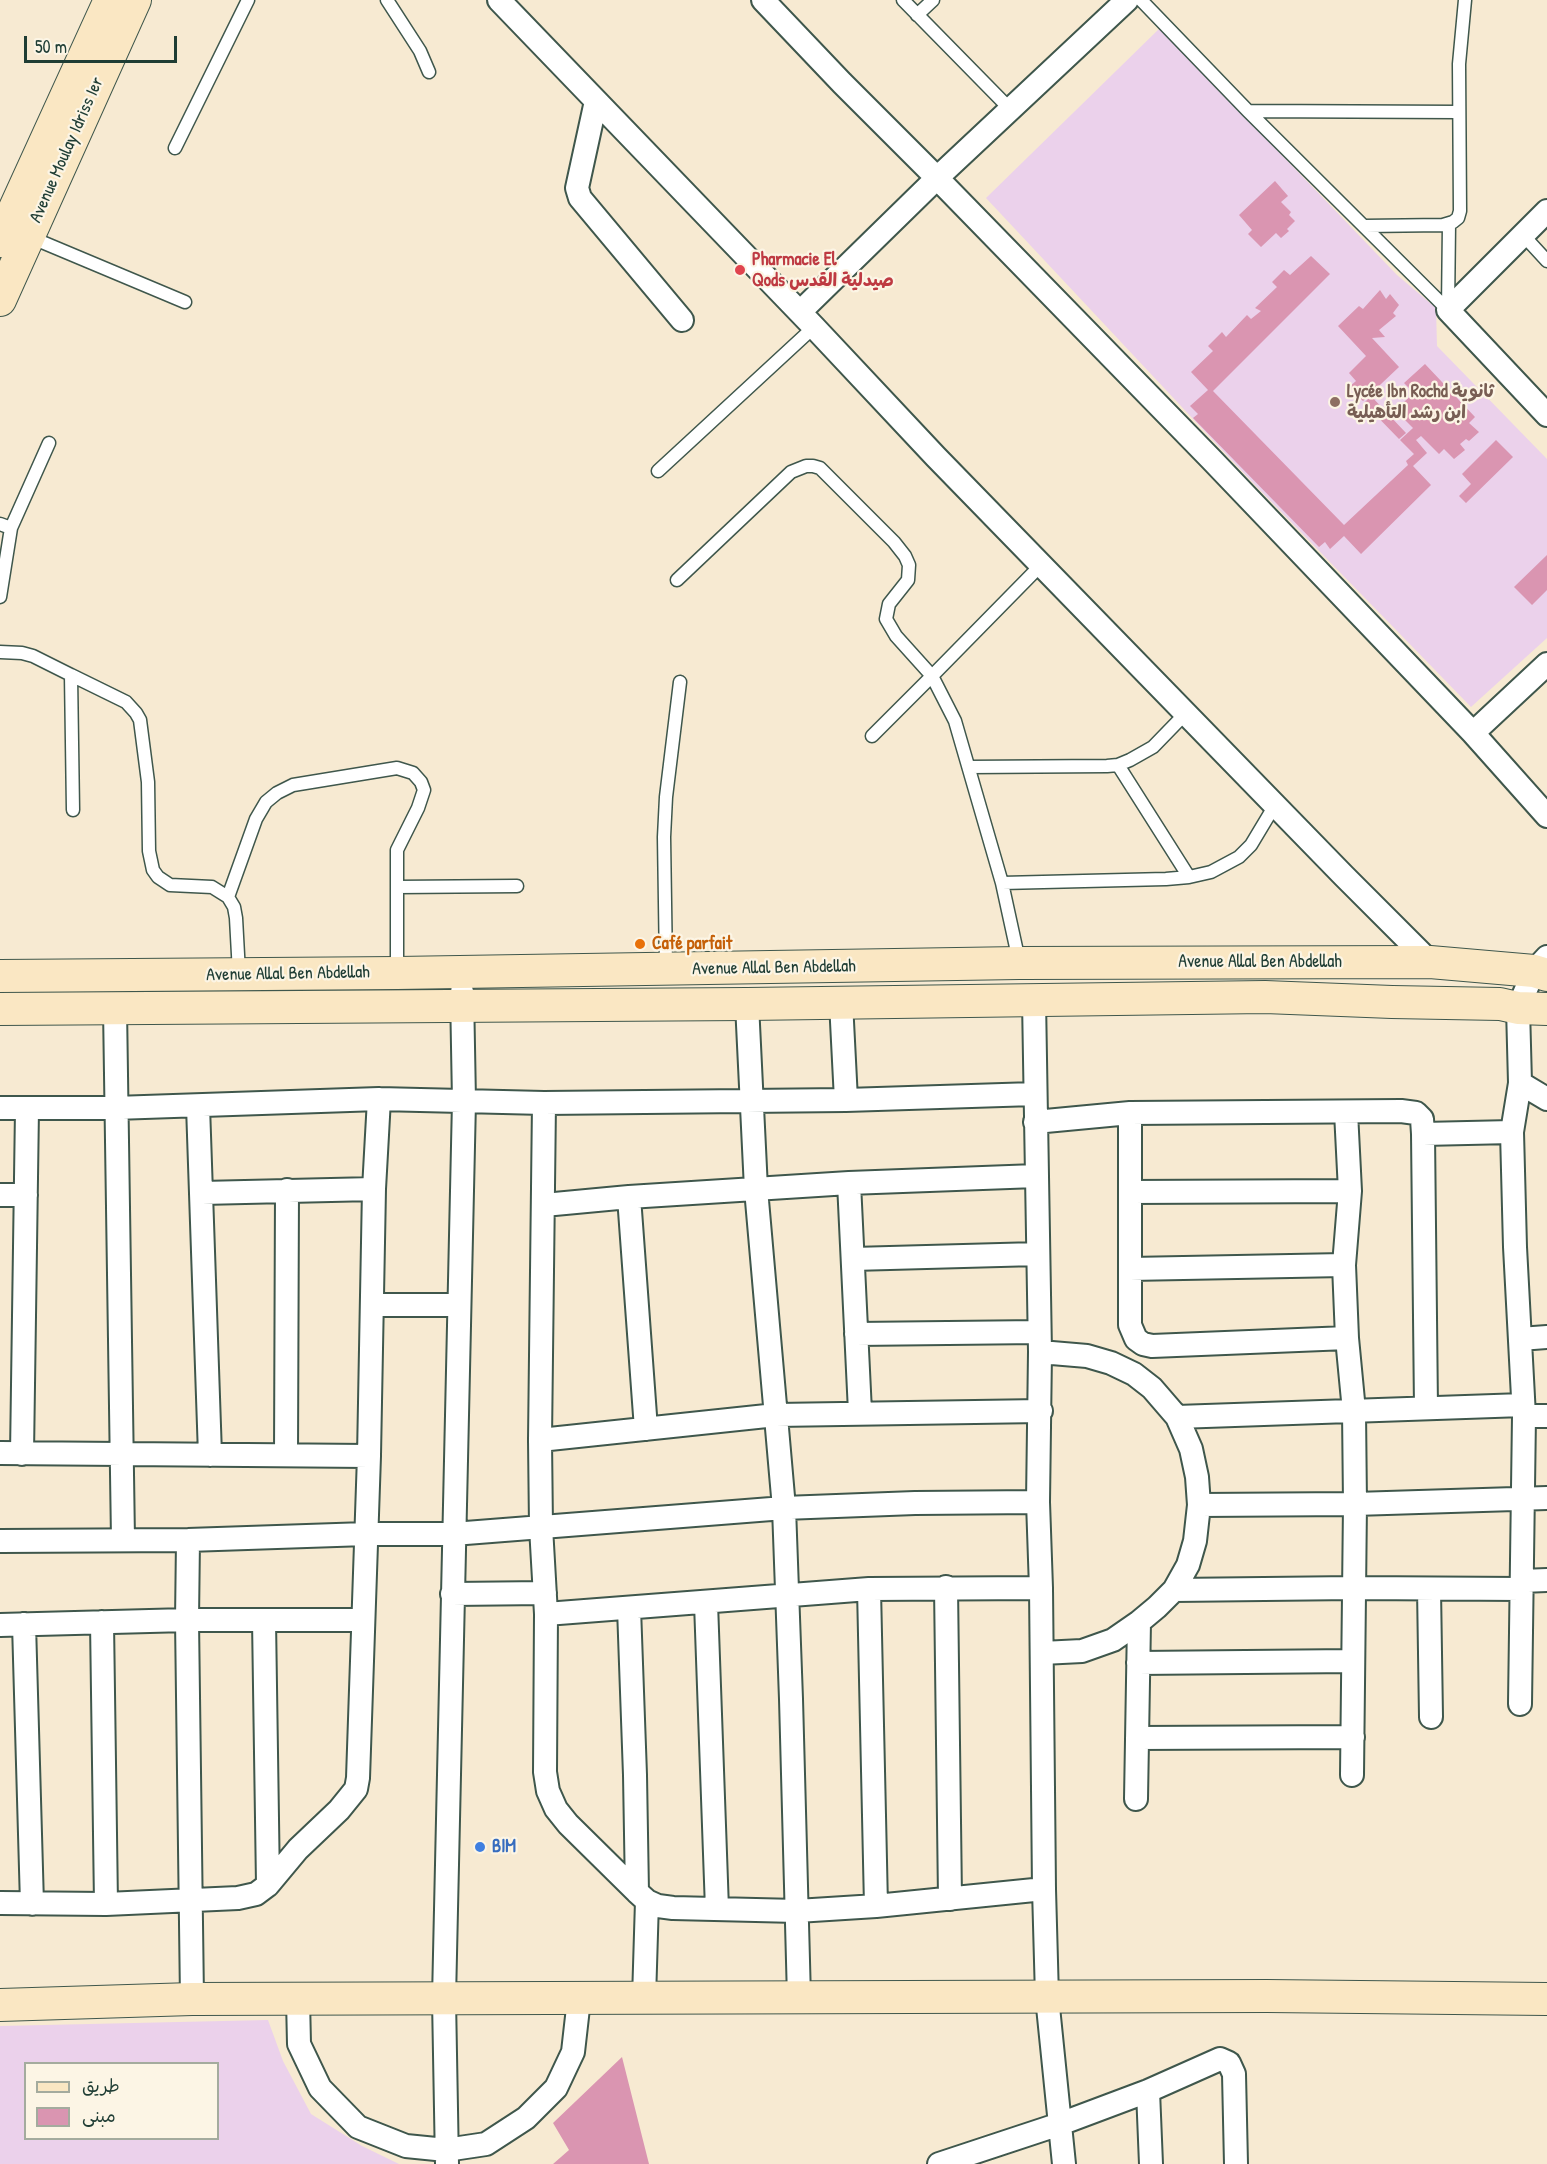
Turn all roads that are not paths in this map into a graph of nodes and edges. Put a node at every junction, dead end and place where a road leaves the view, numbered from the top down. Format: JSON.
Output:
{"nodes":[{"id":1,"x":110,"y":0,"type":"edge"},
{"id":2,"x":135,"y":0,"type":"edge"},
{"id":3,"x":248,"y":0,"type":"edge"},
{"id":4,"x":387,"y":0,"type":"edge"},
{"id":5,"x":499,"y":0,"type":"edge"},
{"id":6,"x":763,"y":0,"type":"edge"},
{"id":7,"x":903,"y":0,"type":"edge"},
{"id":8,"x":933,"y":0,"type":"edge"},
{"id":9,"x":1127,"y":0,"type":"edge"},
{"id":10,"x":1141,"y":0,"type":"edge"},
{"id":11,"x":1465,"y":0,"type":"edge"},
{"id":12,"x":917,"y":15,"type":"junction"},
{"id":13,"x":429,"y":72,"type":"dead end"},
{"id":14,"x":596,"y":101,"type":"junction"},
{"id":15,"x":1010,"y":109,"type":"junction"},
{"id":16,"x":1248,"y":111,"type":"junction"},
{"id":17,"x":1459,"y":112,"type":"junction"},
{"id":18,"x":176,"y":148,"type":"dead end"},
{"id":19,"x":937,"y":178,"type":"junction"},
{"id":20,"x":1547,"y":211,"type":"edge"},
{"id":21,"x":1449,"y":224,"type":"junction"},
{"id":22,"x":1365,"y":226,"type":"junction"},
{"id":23,"x":1524,"y":236,"type":"junction"},
{"id":24,"x":14,"y":239,"type":"edge"},
{"id":25,"x":1547,"y":261,"type":"edge"},
{"id":26,"x":0,"y":300,"type":"edge"},
{"id":27,"x":185,"y":302,"type":"dead end"},
{"id":28,"x":1448,"y":310,"type":"junction"},
{"id":29,"x":807,"y":319,"type":"junction"},
{"id":30,"x":682,"y":320,"type":"dead end"},
{"id":31,"x":1547,"y":416,"type":"edge"},
{"id":32,"x":49,"y":443,"type":"dead end"},
{"id":33,"x":658,"y":471,"type":"dead end"},
{"id":34,"x":6,"y":526,"type":"edge"},
{"id":35,"x":1041,"y":565,"type":"junction"},
{"id":36,"x":677,"y":580,"type":"dead end"},
{"id":37,"x":0,"y":597,"type":"edge"},
{"id":38,"x":0,"y":652,"type":"edge"},
{"id":39,"x":1544,"y":671,"type":"edge"},
{"id":40,"x":71,"y":675,"type":"junction"},
{"id":41,"x":932,"y":676,"type":"junction"},
{"id":42,"x":680,"y":682,"type":"dead end"},
{"id":43,"x":1186,"y":713,"type":"junction"},
{"id":44,"x":1473,"y":733,"type":"junction"},
{"id":45,"x":872,"y":736,"type":"dead end"},
{"id":46,"x":1118,"y":765,"type":"junction"},
{"id":47,"x":969,"y":767,"type":"junction"},
{"id":48,"x":1275,"y":805,"type":"junction"},
{"id":49,"x":73,"y":810,"type":"dead end"},
{"id":50,"x":1547,"y":816,"type":"edge"},
{"id":51,"x":1189,"y":877,"type":"junction"},
{"id":52,"x":1002,"y":883,"type":"junction"},
{"id":53,"x":517,"y":886,"type":"dead end"},
{"id":54,"x":397,"y":887,"type":"junction"},
{"id":55,"x":228,"y":897,"type":"junction"},
{"id":56,"x":1430,"y":962,"type":"junction"},
{"id":57,"x":1019,"y":963,"type":"junction"},
{"id":58,"x":1543,"y":968,"type":"edge"},
{"id":59,"x":666,"y":970,"type":"junction"},
{"id":60,"x":461,"y":972,"type":"junction"},
{"id":61,"x":398,"y":974,"type":"junction"},
{"id":62,"x":239,"y":975,"type":"junction"},
{"id":63,"x":0,"y":976,"type":"edge"},
{"id":64,"x":1034,"y":1000,"type":"junction"},
{"id":65,"x":840,"y":1002,"type":"junction"},
{"id":66,"x":747,"y":1004,"type":"junction"},
{"id":67,"x":463,"y":1006,"type":"junction"},
{"id":68,"x":115,"y":1008,"type":"junction"},
{"id":69,"x":1532,"y":1008,"type":"edge"},
{"id":70,"x":0,"y":1009,"type":"edge"},
{"id":71,"x":1520,"y":1083,"type":"junction"},
{"id":72,"x":1034,"y":1094,"type":"junction"},
{"id":73,"x":379,"y":1099,"type":"junction"},
{"id":74,"x":1547,"y":1099,"type":"edge"},
{"id":75,"x":846,"y":1100,"type":"junction"},
{"id":76,"x":464,"y":1101,"type":"junction"},
{"id":77,"x":751,"y":1101,"type":"junction"},
{"id":78,"x":544,"y":1103,"type":"junction"},
{"id":79,"x":198,"y":1106,"type":"junction"},
{"id":80,"x":0,"y":1108,"type":"edge"},
{"id":81,"x":27,"y":1108,"type":"junction"},
{"id":82,"x":115,"y":1108,"type":"junction"},
{"id":83,"x":1346,"y":1112,"type":"junction"},
{"id":84,"x":1130,"y":1113,"type":"junction"},
{"id":85,"x":1035,"y":1122,"type":"junction"},
{"id":86,"x":1512,"y":1132,"type":"junction"},
{"id":87,"x":1423,"y":1134,"type":"junction"},
{"id":88,"x":1036,"y":1176,"type":"junction"},
{"id":89,"x":849,"y":1183,"type":"junction"},
{"id":90,"x":374,"y":1189,"type":"junction"},
{"id":91,"x":756,"y":1189,"type":"junction"},
{"id":92,"x":287,"y":1190,"type":"junction"},
{"id":93,"x":1350,"y":1191,"type":"junction"},
{"id":94,"x":202,"y":1192,"type":"junction"},
{"id":95,"x":1130,"y":1192,"type":"junction"},
{"id":96,"x":0,"y":1195,"type":"edge"},
{"id":97,"x":26,"y":1195,"type":"junction"},
{"id":98,"x":629,"y":1197,"type":"junction"},
{"id":99,"x":544,"y":1205,"type":"junction"},
{"id":100,"x":1037,"y":1254,"type":"junction"},
{"id":101,"x":853,"y":1259,"type":"junction"},
{"id":102,"x":1344,"y":1265,"type":"junction"},
{"id":103,"x":1130,"y":1269,"type":"junction"},
{"id":104,"x":372,"y":1305,"type":"junction"},
{"id":105,"x":458,"y":1305,"type":"junction"},
{"id":106,"x":856,"y":1334,"type":"junction"},
{"id":107,"x":1547,"y":1337,"type":"edge"},
{"id":108,"x":1347,"y":1338,"type":"junction"},
{"id":109,"x":1520,"y":1339,"type":"junction"},
{"id":110,"x":1040,"y":1342,"type":"junction"},
{"id":111,"x":1426,"y":1408,"type":"junction"},
{"id":112,"x":1041,"y":1411,"type":"junction"},
{"id":113,"x":1354,"y":1411,"type":"junction"},
{"id":114,"x":1523,"y":1411,"type":"junction"},
{"id":115,"x":860,"y":1412,"type":"junction"},
{"id":116,"x":776,"y":1415,"type":"junction"},
{"id":117,"x":1547,"y":1416,"type":"edge"},
{"id":118,"x":1177,"y":1417,"type":"junction"},
{"id":119,"x":646,"y":1429,"type":"junction"},
{"id":120,"x":540,"y":1440,"type":"junction"},
{"id":121,"x":11,"y":1454,"type":"edge"},
{"id":122,"x":123,"y":1455,"type":"junction"},
{"id":123,"x":210,"y":1455,"type":"junction"},
{"id":124,"x":286,"y":1455,"type":"junction"},
{"id":125,"x":369,"y":1456,"type":"junction"},
{"id":126,"x":1547,"y":1498,"type":"edge"},
{"id":127,"x":1524,"y":1499,"type":"junction"},
{"id":128,"x":1038,"y":1502,"type":"junction"},
{"id":129,"x":1355,"y":1504,"type":"junction"},
{"id":130,"x":1199,"y":1505,"type":"junction"},
{"id":131,"x":784,"y":1508,"type":"junction"},
{"id":132,"x":541,"y":1527,"type":"junction"},
{"id":133,"x":366,"y":1534,"type":"junction"},
{"id":134,"x":453,"y":1534,"type":"junction"},
{"id":135,"x":123,"y":1539,"type":"junction"},
{"id":136,"x":188,"y":1540,"type":"junction"},
{"id":137,"x":0,"y":1541,"type":"edge"},
{"id":138,"x":1547,"y":1580,"type":"edge"},
{"id":139,"x":1522,"y":1585,"type":"junction"},
{"id":140,"x":946,"y":1587,"type":"junction"},
{"id":141,"x":1041,"y":1588,"type":"junction"},
{"id":142,"x":1354,"y":1588,"type":"junction"},
{"id":143,"x":869,"y":1589,"type":"junction"},
{"id":144,"x":1429,"y":1589,"type":"junction"},
{"id":145,"x":1174,"y":1590,"type":"junction"},
{"id":146,"x":452,"y":1594,"type":"junction"},
{"id":147,"x":786,"y":1595,"type":"junction"},
{"id":148,"x":706,"y":1603,"type":"junction"},
{"id":149,"x":545,"y":1604,"type":"junction"},
{"id":150,"x":629,"y":1608,"type":"junction"},
{"id":151,"x":187,"y":1620,"type":"junction"},
{"id":152,"x":264,"y":1620,"type":"junction"},
{"id":153,"x":363,"y":1620,"type":"junction"},
{"id":154,"x":102,"y":1622,"type":"junction"},
{"id":155,"x":1139,"y":1622,"type":"junction"},
{"id":156,"x":0,"y":1624,"type":"edge"},
{"id":157,"x":24,"y":1624,"type":"junction"},
{"id":158,"x":1042,"y":1653,"type":"junction"},
{"id":159,"x":1353,"y":1661,"type":"junction"},
{"id":160,"x":1138,"y":1663,"type":"junction"},
{"id":161,"x":1520,"y":1704,"type":"dead end"},
{"id":162,"x":1431,"y":1717,"type":"dead end"},
{"id":163,"x":1353,"y":1737,"type":"junction"},
{"id":164,"x":1137,"y":1738,"type":"junction"},
{"id":165,"x":1352,"y":1775,"type":"dead end"},
{"id":166,"x":1136,"y":1799,"type":"dead end"},
{"id":167,"x":268,"y":1884,"type":"junction"},
{"id":168,"x":1044,"y":1889,"type":"junction"},
{"id":169,"x":642,"y":1897,"type":"junction"},
{"id":170,"x":189,"y":1899,"type":"junction"},
{"id":171,"x":950,"y":1899,"type":"junction"},
{"id":172,"x":0,"y":1903,"type":"edge"},
{"id":173,"x":32,"y":1904,"type":"junction"},
{"id":174,"x":106,"y":1904,"type":"junction"},
{"id":175,"x":876,"y":1906,"type":"junction"},
{"id":176,"x":717,"y":1909,"type":"junction"},
{"id":177,"x":797,"y":1911,"type":"junction"},
{"id":178,"x":1047,"y":1997,"type":"junction"},
{"id":179,"x":799,"y":1998,"type":"junction"},
{"id":180,"x":192,"y":1999,"type":"junction"},
{"id":181,"x":298,"y":1999,"type":"junction"},
{"id":182,"x":444,"y":1999,"type":"junction"},
{"id":183,"x":579,"y":1999,"type":"junction"},
{"id":184,"x":644,"y":1999,"type":"junction"},
{"id":185,"x":1547,"y":1999,"type":"edge"},
{"id":186,"x":0,"y":2005,"type":"edge"},
{"id":187,"x":1148,"y":2091,"type":"junction"},
{"id":188,"x":1060,"y":2124,"type":"junction"},
{"id":189,"x":446,"y":2157,"type":"edge"},
{"id":190,"x":939,"y":2164,"type":"edge"},
{"id":191,"x":1064,"y":2164,"type":"edge"},
{"id":192,"x":1150,"y":2164,"type":"edge"},
{"id":193,"x":1236,"y":2164,"type":"edge"}],
"edges":[{"from":1,"to":24,"type":"street","name":"Avenue Moulay Idriss Ier"},
{"from":2,"to":24,"type":"street","name":"Avenue Moulay Idriss Ier"},
{"from":3,"to":18,"type":"lane"},
{"from":4,"to":13,"type":"lane"},
{"from":5,"to":14,"type":"street"},
{"from":6,"to":19,"type":"street"},
{"from":7,"to":12,"type":"lane"},
{"from":8,"to":12,"type":"lane"},
{"from":9,"to":15,"type":"street"},
{"from":10,"to":16,"type":"lane"},
{"from":11,"to":17,"type":"lane"},
{"from":12,"to":15,"type":"lane"},
{"from":14,"to":29,"type":"street"},
{"from":14,"to":30,"type":"street"},
{"from":15,"to":19,"type":"street"},
{"from":16,"to":17,"type":"lane"},
{"from":16,"to":22,"type":"lane"},
{"from":17,"to":21,"type":"lane"},
{"from":19,"to":29,"type":"street"},
{"from":19,"to":44,"type":"street"},
{"from":20,"to":23,"type":"street"},
{"from":21,"to":22,"type":"lane"},
{"from":21,"to":28,"type":"lane"},
{"from":22,"to":28,"type":"lane"},
{"from":23,"to":25,"type":"lane"},
{"from":23,"to":28,"type":"street"},
{"from":24,"to":26,"type":"street","name":"Avenue Moulay Idriss Ier"},
{"from":24,"to":27,"type":"lane"},
{"from":28,"to":31,"type":"street"},
{"from":29,"to":33,"type":"lane"},
{"from":29,"to":35,"type":"street"},
{"from":32,"to":34,"type":"lane"},
{"from":34,"to":37,"type":"lane"},
{"from":35,"to":41,"type":"lane"},
{"from":35,"to":43,"type":"street"},
{"from":36,"to":41,"type":"lane"},
{"from":38,"to":40,"type":"lane"},
{"from":39,"to":44,"type":"street"},
{"from":40,"to":49,"type":"lane"},
{"from":40,"to":55,"type":"lane"},
{"from":41,"to":45,"type":"lane"},
{"from":41,"to":47,"type":"lane"},
{"from":42,"to":59,"type":"lane"},
{"from":43,"to":46,"type":"lane"},
{"from":43,"to":48,"type":"street"},
{"from":44,"to":50,"type":"street"},
{"from":46,"to":47,"type":"lane"},
{"from":46,"to":51,"type":"lane"},
{"from":47,"to":52,"type":"lane"},
{"from":48,"to":51,"type":"lane"},
{"from":48,"to":56,"type":"street"},
{"from":51,"to":52,"type":"lane"},
{"from":52,"to":57,"type":"lane"},
{"from":53,"to":54,"type":"lane"},
{"from":54,"to":55,"type":"lane"},
{"from":54,"to":61,"type":"lane"},
{"from":55,"to":62,"type":"lane"},
{"from":56,"to":57,"type":"street","name":"Avenue Allal Ben Abdellah"},
{"from":56,"to":58,"type":"street","name":"Avenue Allal Ben Abdellah"},
{"from":57,"to":59,"type":"street","name":"Avenue Allal Ben Abdellah"},
{"from":58,"to":69,"type":"street"},
{"from":59,"to":60,"type":"street","name":"Avenue Allal Ben Abdellah"},
{"from":60,"to":61,"type":"street","name":"Avenue Allal Ben Abdellah"},
{"from":60,"to":67,"type":"street"},
{"from":61,"to":62,"type":"street","name":"Avenue Allal Ben Abdellah"},
{"from":62,"to":63,"type":"street","name":"Avenue Allal Ben Abdellah"},
{"from":64,"to":65,"type":"street","name":"Avenue Allal Ben Abdellah"},
{"from":64,"to":69,"type":"street","name":"Avenue Allal Ben Abdellah"},
{"from":64,"to":72,"type":"street"},
{"from":65,"to":66,"type":"street","name":"Avenue Allal Ben Abdellah"},
{"from":65,"to":75,"type":"street"},
{"from":66,"to":67,"type":"street","name":"Avenue Allal Ben Abdellah"},
{"from":66,"to":77,"type":"street"},
{"from":67,"to":68,"type":"street","name":"Avenue Allal Ben Abdellah"},
{"from":67,"to":76,"type":"street"},
{"from":68,"to":70,"type":"street","name":"Avenue Allal Ben Abdellah"},
{"from":68,"to":82,"type":"street"},
{"from":69,"to":71,"type":"street"},
{"from":71,"to":74,"type":"street"},
{"from":71,"to":86,"type":"street"},
{"from":72,"to":75,"type":"street"},
{"from":72,"to":85,"type":"street"},
{"from":73,"to":76,"type":"street"},
{"from":73,"to":79,"type":"street"},
{"from":73,"to":90,"type":"street"},
{"from":75,"to":77,"type":"street"},
{"from":76,"to":78,"type":"street"},
{"from":76,"to":105,"type":"street"},
{"from":77,"to":78,"type":"street"},
{"from":77,"to":91,"type":"street"},
{"from":78,"to":99,"type":"street"},
{"from":79,"to":82,"type":"street"},
{"from":79,"to":94,"type":"street"},
{"from":80,"to":81,"type":"street"},
{"from":81,"to":82,"type":"street"},
{"from":81,"to":97,"type":"street"},
{"from":82,"to":122,"type":"street"},
{"from":83,"to":84,"type":"street"},
{"from":83,"to":87,"type":"street"},
{"from":83,"to":93,"type":"street"},
{"from":84,"to":85,"type":"street"},
{"from":84,"to":95,"type":"street"},
{"from":85,"to":88,"type":"street"},
{"from":86,"to":87,"type":"street"},
{"from":86,"to":109,"type":"street"},
{"from":87,"to":111,"type":"street"},
{"from":88,"to":89,"type":"street"},
{"from":88,"to":100,"type":"street"},
{"from":89,"to":91,"type":"street"},
{"from":89,"to":101,"type":"street"},
{"from":90,"to":92,"type":"street"},
{"from":90,"to":104,"type":"street"},
{"from":91,"to":98,"type":"street"},
{"from":91,"to":116,"type":"street"},
{"from":92,"to":94,"type":"street"},
{"from":92,"to":124,"type":"street"},
{"from":93,"to":95,"type":"street"},
{"from":93,"to":102,"type":"street"},
{"from":94,"to":123,"type":"street"},
{"from":95,"to":103,"type":"street"},
{"from":96,"to":97,"type":"street"},
{"from":97,"to":121,"type":"street"},
{"from":98,"to":99,"type":"street"},
{"from":98,"to":119,"type":"street"},
{"from":99,"to":120,"type":"street"},
{"from":100,"to":101,"type":"street"},
{"from":100,"to":110,"type":"street"},
{"from":101,"to":106,"type":"street"},
{"from":102,"to":103,"type":"street"},
{"from":102,"to":108,"type":"street"},
{"from":103,"to":108,"type":"street"},
{"from":104,"to":105,"type":"street"},
{"from":104,"to":125,"type":"street"},
{"from":105,"to":134,"type":"street"},
{"from":106,"to":110,"type":"street"},
{"from":106,"to":115,"type":"street"},
{"from":107,"to":109,"type":"street"},
{"from":108,"to":113,"type":"street"},
{"from":109,"to":114,"type":"street"},
{"from":110,"to":112,"type":"street"},
{"from":110,"to":118,"type":"street"},
{"from":111,"to":113,"type":"street"},
{"from":111,"to":114,"type":"street"},
{"from":112,"to":115,"type":"street"},
{"from":112,"to":128,"type":"street"},
{"from":113,"to":118,"type":"street"},
{"from":113,"to":129,"type":"street"},
{"from":114,"to":117,"type":"street"},
{"from":114,"to":127,"type":"street"},
{"from":115,"to":116,"type":"street"},
{"from":116,"to":119,"type":"street"},
{"from":116,"to":131,"type":"street"},
{"from":118,"to":130,"type":"street"},
{"from":119,"to":120,"type":"street"},
{"from":120,"to":132,"type":"street"},
{"from":121,"to":122,"type":"street"},
{"from":122,"to":123,"type":"street"},
{"from":122,"to":135,"type":"street"},
{"from":123,"to":124,"type":"street"},
{"from":124,"to":125,"type":"street"},
{"from":125,"to":133,"type":"street"},
{"from":126,"to":127,"type":"street"},
{"from":127,"to":129,"type":"street"},
{"from":127,"to":139,"type":"street"},
{"from":128,"to":131,"type":"street"},
{"from":128,"to":141,"type":"street"},
{"from":129,"to":130,"type":"street"},
{"from":129,"to":142,"type":"street"},
{"from":130,"to":145,"type":"street"},
{"from":131,"to":132,"type":"street"},
{"from":131,"to":147,"type":"street"},
{"from":132,"to":134,"type":"street"},
{"from":132,"to":149,"type":"street"},
{"from":133,"to":134,"type":"street"},
{"from":133,"to":136,"type":"street"},
{"from":133,"to":153,"type":"street"},
{"from":134,"to":146,"type":"street"},
{"from":135,"to":136,"type":"street"},
{"from":135,"to":137,"type":"street"},
{"from":136,"to":151,"type":"street"},
{"from":138,"to":139,"type":"street"},
{"from":139,"to":144,"type":"street"},
{"from":139,"to":161,"type":"street"},
{"from":140,"to":141,"type":"street"},
{"from":140,"to":143,"type":"street"},
{"from":140,"to":171,"type":"street"},
{"from":141,"to":158,"type":"street"},
{"from":142,"to":144,"type":"street"},
{"from":142,"to":145,"type":"street"},
{"from":142,"to":159,"type":"street"},
{"from":143,"to":147,"type":"street"},
{"from":143,"to":175,"type":"street"},
{"from":144,"to":162,"type":"street"},
{"from":145,"to":155,"type":"street"},
{"from":146,"to":149,"type":"street"},
{"from":146,"to":182,"type":"street"},
{"from":147,"to":148,"type":"street"},
{"from":147,"to":177,"type":"street"},
{"from":148,"to":150,"type":"street"},
{"from":148,"to":176,"type":"street"},
{"from":149,"to":150,"type":"street"},
{"from":149,"to":169,"type":"street"},
{"from":150,"to":169,"type":"street"},
{"from":151,"to":152,"type":"street"},
{"from":151,"to":154,"type":"street"},
{"from":151,"to":170,"type":"street"},
{"from":152,"to":153,"type":"street"},
{"from":152,"to":167,"type":"street"},
{"from":153,"to":167,"type":"street"},
{"from":154,"to":157,"type":"street"},
{"from":154,"to":174,"type":"street"},
{"from":155,"to":158,"type":"street"},
{"from":155,"to":160,"type":"street"},
{"from":156,"to":157,"type":"street"},
{"from":157,"to":173,"type":"street"},
{"from":158,"to":168,"type":"street"},
{"from":159,"to":160,"type":"street"},
{"from":159,"to":163,"type":"street"},
{"from":160,"to":164,"type":"street"},
{"from":163,"to":164,"type":"street"},
{"from":163,"to":165,"type":"street"},
{"from":164,"to":166,"type":"street"},
{"from":167,"to":170,"type":"street"},
{"from":168,"to":171,"type":"street"},
{"from":168,"to":178,"type":"street"},
{"from":169,"to":176,"type":"street"},
{"from":169,"to":184,"type":"street"},
{"from":170,"to":174,"type":"street"},
{"from":170,"to":180,"type":"street"},
{"from":171,"to":175,"type":"street"},
{"from":172,"to":173,"type":"street"},
{"from":173,"to":174,"type":"street"},
{"from":175,"to":177,"type":"street"},
{"from":176,"to":177,"type":"street"},
{"from":177,"to":179,"type":"street"},
{"from":178,"to":179,"type":"street"},
{"from":178,"to":185,"type":"street"},
{"from":178,"to":188,"type":"street"},
{"from":179,"to":184,"type":"street"},
{"from":180,"to":181,"type":"street"},
{"from":180,"to":186,"type":"street"},
{"from":181,"to":182,"type":"street"},
{"from":181,"to":189,"type":"street"},
{"from":182,"to":183,"type":"street"},
{"from":182,"to":189,"type":"street"},
{"from":183,"to":184,"type":"street"},
{"from":183,"to":189,"type":"street"},
{"from":187,"to":188,"type":"street"},
{"from":187,"to":192,"type":"street"},
{"from":187,"to":193,"type":"street"},
{"from":188,"to":190,"type":"street"},
{"from":188,"to":191,"type":"street"}]}
